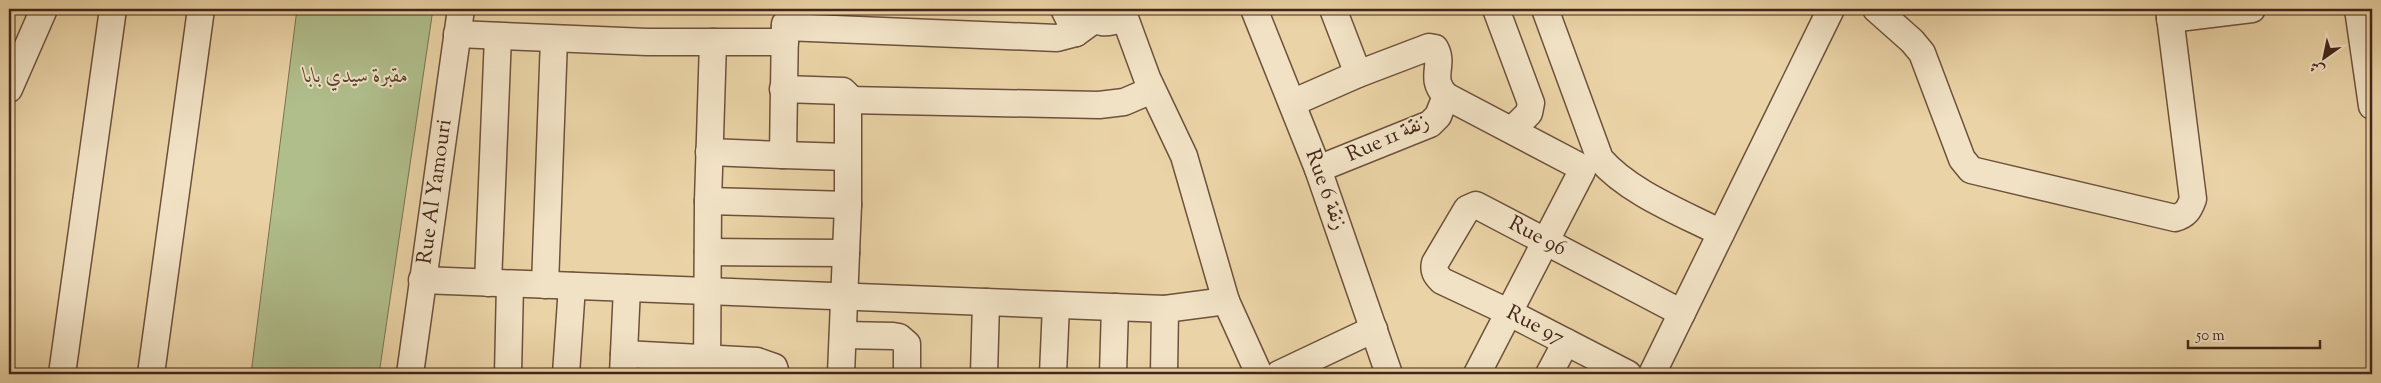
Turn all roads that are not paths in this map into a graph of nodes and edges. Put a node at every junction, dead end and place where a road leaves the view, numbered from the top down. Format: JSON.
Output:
{"nodes":[{"id":1,"x":44,"y":9,"type":"edge"},
{"id":2,"x":113,"y":9,"type":"edge"},
{"id":3,"x":201,"y":9,"type":"edge"},
{"id":4,"x":1064,"y":9,"type":"edge"},
{"id":5,"x":1254,"y":9,"type":"edge"},
{"id":6,"x":1333,"y":9,"type":"edge"},
{"id":7,"x":1496,"y":9,"type":"edge"},
{"id":8,"x":1546,"y":9,"type":"edge"},
{"id":9,"x":1831,"y":9,"type":"edge"},
{"id":10,"x":1876,"y":9,"type":"edge"},
{"id":11,"x":2252,"y":9,"type":"edge"},
{"id":12,"x":2358,"y":9,"type":"edge"},
{"id":13,"x":2170,"y":14,"type":"edge"},
{"id":14,"x":459,"y":21,"type":"edge"},
{"id":15,"x":1084,"y":21,"type":"edge"},
{"id":16,"x":785,"y":26,"type":"edge"},
{"id":17,"x":498,"y":36,"type":"junction"},
{"id":18,"x":554,"y":39,"type":"junction"},
{"id":19,"x":713,"y":42,"type":"junction"},
{"id":20,"x":1358,"y":74,"type":"junction"},
{"id":21,"x":9,"y":89,"type":"edge"},
{"id":22,"x":784,"y":89,"type":"junction"},
{"id":23,"x":1152,"y":90,"type":"junction"},
{"id":24,"x":1446,"y":96,"type":"junction"},
{"id":25,"x":848,"y":100,"type":"junction"},
{"id":26,"x":1292,"y":103,"type":"junction"},
{"id":27,"x":2372,"y":106,"type":"edge"},
{"id":28,"x":1512,"y":130,"type":"junction"},
{"id":29,"x":709,"y":152,"type":"junction"},
{"id":30,"x":782,"y":155,"type":"junction"},
{"id":31,"x":847,"y":157,"type":"junction"},
{"id":32,"x":1318,"y":169,"type":"junction"},
{"id":33,"x":708,"y":201,"type":"junction"},
{"id":34,"x":848,"y":205,"type":"junction"},
{"id":35,"x":1721,"y":233,"type":"junction"},
{"id":36,"x":1545,"y":240,"type":"junction"},
{"id":37,"x":708,"y":252,"type":"junction"},
{"id":38,"x":846,"y":253,"type":"junction"},
{"id":39,"x":422,"y":280,"type":"junction"},
{"id":40,"x":1442,"y":281,"type":"joint"},
{"id":41,"x":499,"y":284,"type":"junction"},
{"id":42,"x":545,"y":285,"type":"junction"},
{"id":43,"x":572,"y":286,"type":"junction"},
{"id":44,"x":627,"y":288,"type":"junction"},
{"id":45,"x":709,"y":290,"type":"junction"},
{"id":46,"x":844,"y":296,"type":"junction"},
{"id":47,"x":1226,"y":301,"type":"junction"},
{"id":48,"x":986,"y":302,"type":"junction"},
{"id":49,"x":1056,"y":305,"type":"junction"},
{"id":50,"x":1115,"y":307,"type":"junction"},
{"id":51,"x":1165,"y":309,"type":"junction"},
{"id":52,"x":1508,"y":312,"type":"junction"},
{"id":53,"x":1682,"y":313,"type":"junction"},
{"id":54,"x":1374,"y":330,"type":"junction"},
{"id":55,"x":843,"y":335,"type":"junction"},
{"id":56,"x":1566,"y":342,"type":"junction"},
{"id":57,"x":623,"y":364,"type":"edge"},
{"id":58,"x":707,"y":366,"type":"edge"},
{"id":59,"x":62,"y":374,"type":"edge"},
{"id":60,"x":150,"y":374,"type":"edge"},
{"id":61,"x":410,"y":374,"type":"edge"},
{"id":62,"x":508,"y":374,"type":"edge"},
{"id":63,"x":566,"y":374,"type":"edge"},
{"id":64,"x":776,"y":374,"type":"edge"},
{"id":65,"x":841,"y":374,"type":"edge"},
{"id":66,"x":907,"y":374,"type":"edge"},
{"id":67,"x":984,"y":374,"type":"edge"},
{"id":68,"x":1053,"y":374,"type":"edge"},
{"id":69,"x":1114,"y":374,"type":"edge"},
{"id":70,"x":1164,"y":374,"type":"edge"},
{"id":71,"x":1259,"y":374,"type":"edge"},
{"id":72,"x":1279,"y":374,"type":"edge"},
{"id":73,"x":1389,"y":374,"type":"edge"},
{"id":74,"x":1477,"y":374,"type":"edge"},
{"id":75,"x":1549,"y":374,"type":"edge"},
{"id":76,"x":1628,"y":374,"type":"edge"},
{"id":77,"x":1652,"y":374,"type":"edge"}],
"edges":[{"from":1,"to":21,"type":"street"},
{"from":2,"to":59,"type":"street"},
{"from":3,"to":60,"type":"street"},
{"from":4,"to":15,"type":"street"},
{"from":5,"to":26,"type":"street","name":"Rue 6 زنقة"},
{"from":6,"to":20,"type":"street"},
{"from":7,"to":28,"type":"street"},
{"from":8,"to":35,"type":"street"},
{"from":9,"to":35,"type":"street"},
{"from":10,"to":13,"type":"street"},
{"from":11,"to":13,"type":"street"},
{"from":12,"to":27,"type":"street"},
{"from":14,"to":17,"type":"street"},
{"from":14,"to":39,"type":"street","name":"Rue Al Yamouri"},
{"from":15,"to":16,"type":"street"},
{"from":15,"to":23,"type":"street"},
{"from":16,"to":19,"type":"street"},
{"from":16,"to":22,"type":"street"},
{"from":17,"to":18,"type":"street"},
{"from":17,"to":41,"type":"street"},
{"from":18,"to":19,"type":"street"},
{"from":18,"to":42,"type":"street"},
{"from":19,"to":29,"type":"street"},
{"from":20,"to":24,"type":"street"},
{"from":20,"to":26,"type":"street"},
{"from":22,"to":25,"type":"street"},
{"from":22,"to":30,"type":"street"},
{"from":23,"to":25,"type":"street"},
{"from":23,"to":47,"type":"street"},
{"from":24,"to":28,"type":"street"},
{"from":24,"to":32,"type":"street","name":"Rue 11 زنقة"},
{"from":25,"to":31,"type":"street"},
{"from":26,"to":32,"type":"street","name":"Rue 6 زنقة"},
{"from":28,"to":36,"type":"street"},
{"from":29,"to":30,"type":"street"},
{"from":29,"to":33,"type":"street"},
{"from":30,"to":31,"type":"street"},
{"from":31,"to":34,"type":"street"},
{"from":32,"to":54,"type":"street","name":"Rue 6 زنقة"},
{"from":33,"to":34,"type":"street"},
{"from":33,"to":37,"type":"street"},
{"from":34,"to":38,"type":"street"},
{"from":35,"to":53,"type":"street"},
{"from":36,"to":40,"type":"street","name":"Rue 96"},
{"from":36,"to":52,"type":"street"},
{"from":36,"to":53,"type":"street","name":"Rue 96"},
{"from":37,"to":38,"type":"street"},
{"from":37,"to":45,"type":"street"},
{"from":38,"to":46,"type":"street"},
{"from":39,"to":41,"type":"street"},
{"from":39,"to":61,"type":"street","name":"Rue Al Yamouri"},
{"from":40,"to":52,"type":"street","name":"Rue 97"},
{"from":41,"to":42,"type":"street"},
{"from":41,"to":62,"type":"street"},
{"from":42,"to":43,"type":"street"},
{"from":43,"to":44,"type":"street"},
{"from":43,"to":63,"type":"street"},
{"from":44,"to":45,"type":"street"},
{"from":44,"to":57,"type":"street"},
{"from":45,"to":46,"type":"street"},
{"from":45,"to":58,"type":"street"},
{"from":46,"to":48,"type":"street"},
{"from":46,"to":55,"type":"street"},
{"from":47,"to":51,"type":"street"},
{"from":47,"to":71,"type":"street"},
{"from":48,"to":49,"type":"street"},
{"from":48,"to":67,"type":"street"},
{"from":49,"to":50,"type":"street"},
{"from":49,"to":68,"type":"street"},
{"from":50,"to":51,"type":"street"},
{"from":50,"to":69,"type":"street"},
{"from":51,"to":70,"type":"street"},
{"from":52,"to":56,"type":"street","name":"Rue 97"},
{"from":52,"to":74,"type":"street"},
{"from":53,"to":77,"type":"street"},
{"from":54,"to":72,"type":"street"},
{"from":54,"to":73,"type":"street","name":"Rue 6 زنقة"},
{"from":55,"to":65,"type":"street"},
{"from":55,"to":66,"type":"street"},
{"from":56,"to":75,"type":"street"},
{"from":56,"to":76,"type":"street","name":"Rue 97"},
{"from":57,"to":58,"type":"street"},
{"from":58,"to":64,"type":"street"}]}
